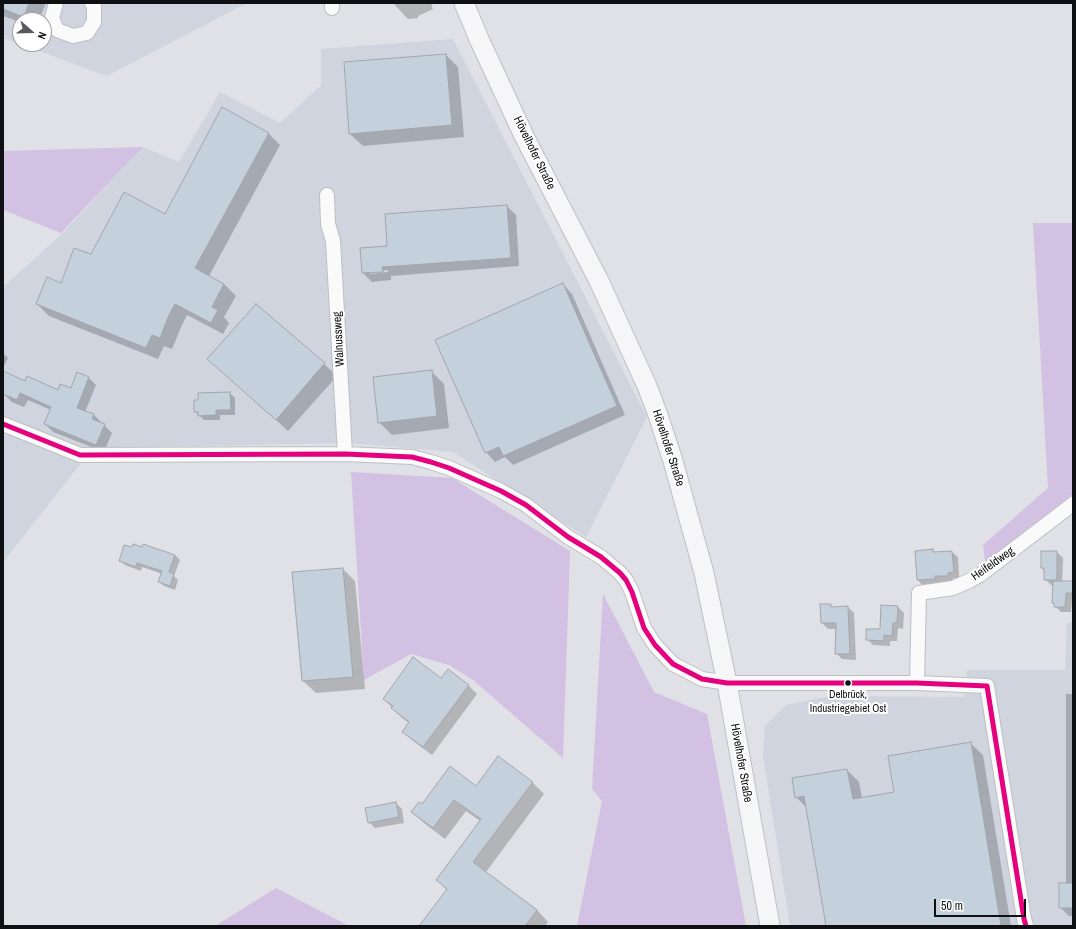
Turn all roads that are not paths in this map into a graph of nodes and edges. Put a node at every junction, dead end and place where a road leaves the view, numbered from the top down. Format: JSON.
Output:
{"nodes":[{"id":1,"x":56,"y":3,"type":"edge"},
{"id":2,"x":92,"y":3,"type":"edge"},
{"id":3,"x":464,"y":3,"type":"edge"},
{"id":4,"x":327,"y":195,"type":"dead end"},
{"id":5,"x":3,"y":424,"type":"edge"},
{"id":6,"x":345,"y":454,"type":"junction"},
{"id":7,"x":1073,"y":504,"type":"edge"},
{"id":8,"x":727,"y":683,"type":"junction"},
{"id":9,"x":917,"y":683,"type":"junction"},
{"id":10,"x":770,"y":926,"type":"edge"},
{"id":11,"x":1026,"y":926,"type":"edge"}],
"edges":[{"from":1,"to":2,"type":"street"},
{"from":3,"to":8,"type":"main road","name":"Hövelhofer Straße"},
{"from":4,"to":6,"type":"street","name":"Walnussweg"},
{"from":5,"to":6,"type":"street"},
{"from":6,"to":8,"type":"street"},
{"from":7,"to":9,"type":"street","name":"Heifeldweg"},
{"from":8,"to":9,"type":"street"},
{"from":8,"to":10,"type":"main road","name":"Hövelhofer Straße"},
{"from":9,"to":11,"type":"street"}]}
